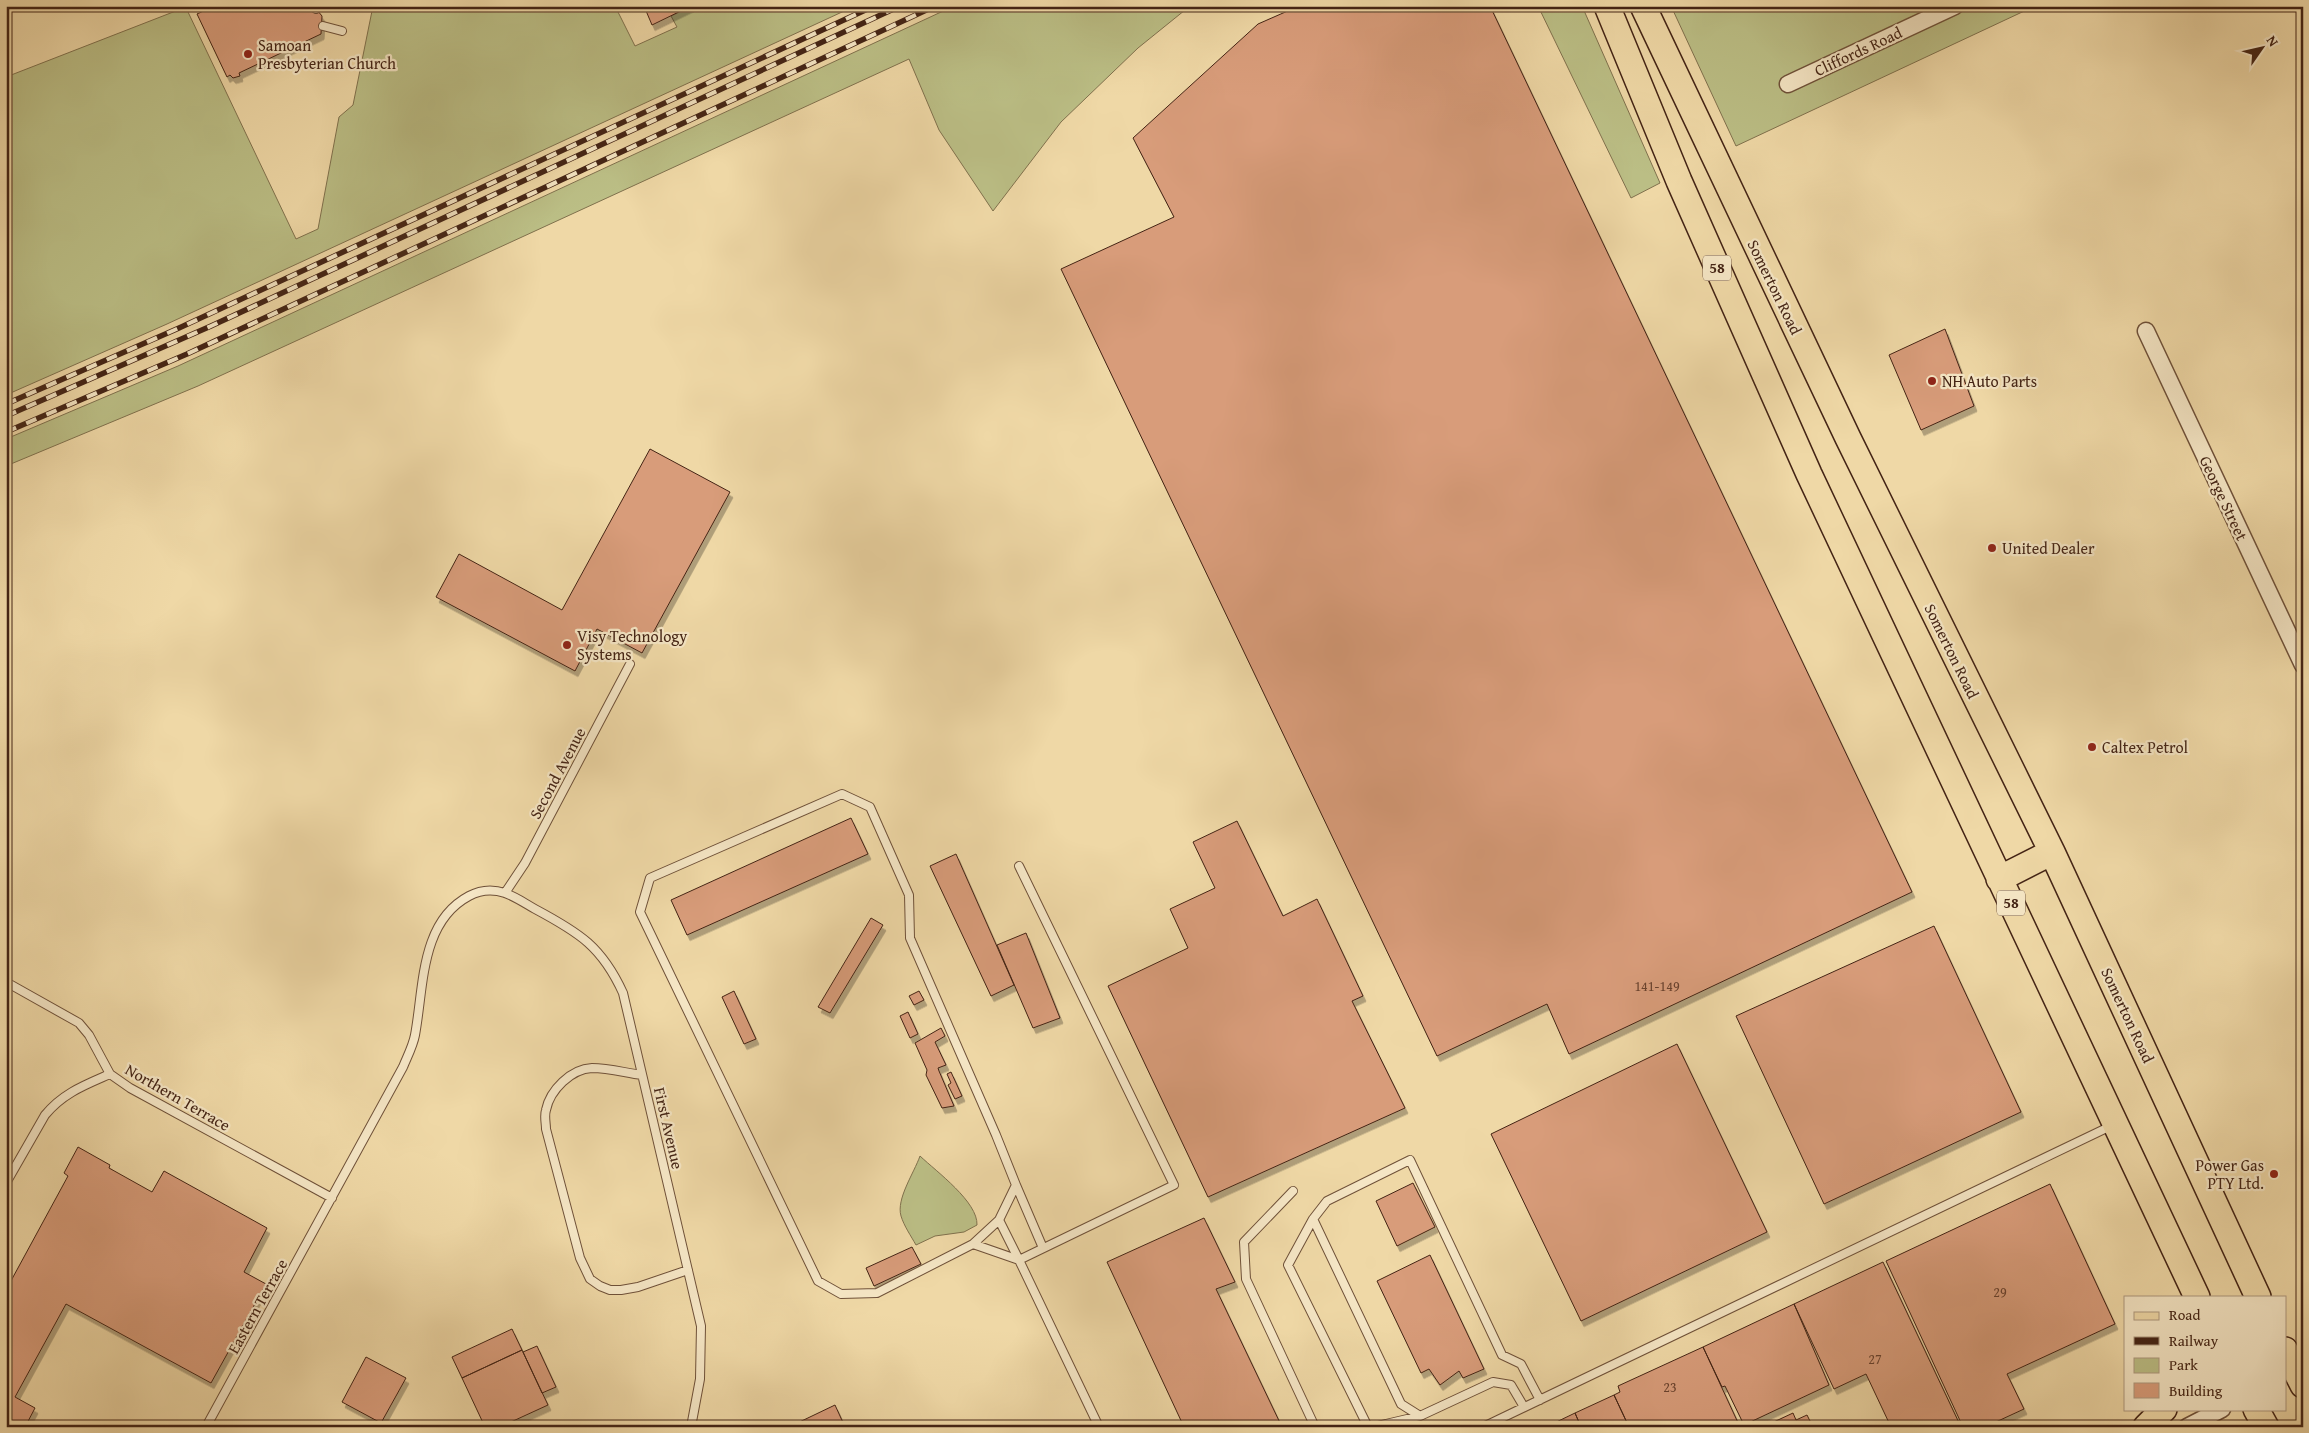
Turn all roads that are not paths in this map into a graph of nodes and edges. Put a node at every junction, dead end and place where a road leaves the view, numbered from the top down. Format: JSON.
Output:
{"nodes":[{"id":1,"x":1607,"y":6,"type":"edge"},
{"id":2,"x":1643,"y":6,"type":"edge"},
{"id":3,"x":1955,"y":6,"type":"edge"},
{"id":4,"x":323,"y":26,"type":"dead end"},
{"id":5,"x":342,"y":32,"type":"dead end"},
{"id":6,"x":1788,"y":84,"type":"dead end"},
{"id":7,"x":2146,"y":331,"type":"dead end"},
{"id":8,"x":630,"y":664,"type":"dead end"},
{"id":9,"x":2303,"y":665,"type":"edge"},
{"id":10,"x":2052,"y":852,"type":"junction"},
{"id":11,"x":1019,"y":866,"type":"dead end"},
{"id":12,"x":1999,"y":879,"type":"junction"},
{"id":13,"x":505,"y":893,"type":"junction"},
{"id":14,"x":6,"y":982,"type":"edge"},
{"id":15,"x":110,"y":1074,"type":"junction"},
{"id":16,"x":642,"y":1075,"type":"junction"},
{"id":17,"x":2117,"y":1124,"type":"junction"},
{"id":18,"x":6,"y":1183,"type":"edge"},
{"id":19,"x":1016,"y":1185,"type":"junction"},
{"id":20,"x":1293,"y":1191,"type":"dead end"},
{"id":21,"x":332,"y":1198,"type":"junction"},
{"id":22,"x":1313,"y":1218,"type":"junction"},
{"id":23,"x":999,"y":1220,"type":"junction"},
{"id":24,"x":973,"y":1244,"type":"junction"},
{"id":25,"x":1043,"y":1248,"type":"junction"},
{"id":26,"x":1018,"y":1260,"type":"junction"},
{"id":27,"x":688,"y":1270,"type":"junction"},
{"id":28,"x":2197,"y":1296,"type":"edge"},
{"id":29,"x":2258,"y":1296,"type":"edge"},
{"id":30,"x":1540,"y":1400,"type":"junction"},
{"id":31,"x":1524,"y":1407,"type":"junction"},
{"id":32,"x":2163,"y":1410,"type":"edge"},
{"id":33,"x":2220,"y":1410,"type":"edge"},
{"id":34,"x":2257,"y":1410,"type":"edge"},
{"id":35,"x":1420,"y":1416,"type":"junction"},
{"id":36,"x":206,"y":1427,"type":"edge"},
{"id":37,"x":691,"y":1427,"type":"edge"},
{"id":38,"x":1099,"y":1427,"type":"edge"},
{"id":39,"x":1315,"y":1427,"type":"edge"},
{"id":40,"x":1368,"y":1427,"type":"edge"},
{"id":41,"x":1373,"y":1427,"type":"edge"},
{"id":42,"x":1483,"y":1427,"type":"edge"},
{"id":43,"x":2146,"y":1427,"type":"edge"},
{"id":44,"x":2187,"y":1427,"type":"edge"},
{"id":45,"x":2266,"y":1427,"type":"edge"}],
"edges":[{"from":1,"to":12,"type":"main road","number":"58"},
{"from":2,"to":10,"type":"main road","name":"Somerton Road"},
{"from":3,"to":6,"type":"street","name":"Cliffords Road"},
{"from":4,"to":5,"type":"lane"},
{"from":7,"to":9,"type":"street","name":"George Street"},
{"from":8,"to":13,"type":"lane","name":"Second Avenue"},
{"from":10,"to":12,"type":"main road"},
{"from":10,"to":29,"type":"main road","name":"Somerton Road"},
{"from":11,"to":25,"type":"lane"},
{"from":12,"to":17,"type":"main road","number":"58"},
{"from":13,"to":16,"type":"lane","name":"First Avenue"},
{"from":13,"to":21,"type":"lane","name":"Eastern Terrace"},
{"from":14,"to":15,"type":"lane","name":"Northern Terrace"},
{"from":15,"to":18,"type":"lane"},
{"from":15,"to":21,"type":"lane","name":"Northern Terrace"},
{"from":16,"to":27,"type":"lane","name":"First Avenue"},
{"from":16,"to":27,"type":"lane"},
{"from":17,"to":28,"type":"main road","number":"58"},
{"from":17,"to":30,"type":"lane"},
{"from":19,"to":23,"type":"lane"},
{"from":19,"to":24,"type":"lane"},
{"from":19,"to":25,"type":"lane"},
{"from":20,"to":39,"type":"lane"},
{"from":21,"to":36,"type":"lane","name":"Eastern Terrace"},
{"from":22,"to":30,"type":"lane"},
{"from":22,"to":35,"type":"lane"},
{"from":22,"to":40,"type":"lane"},
{"from":23,"to":24,"type":"lane"},
{"from":23,"to":26,"type":"lane"},
{"from":24,"to":26,"type":"lane"},
{"from":25,"to":26,"type":"lane"},
{"from":26,"to":38,"type":"lane"},
{"from":27,"to":37,"type":"lane","name":"First Avenue"},
{"from":30,"to":31,"type":"lane"},
{"from":31,"to":35,"type":"lane"},
{"from":31,"to":42,"type":"lane"},
{"from":32,"to":43,"type":"main road"},
{"from":33,"to":44,"type":"street"},
{"from":34,"to":45,"type":"main road"},
{"from":35,"to":41,"type":"lane"}]}
